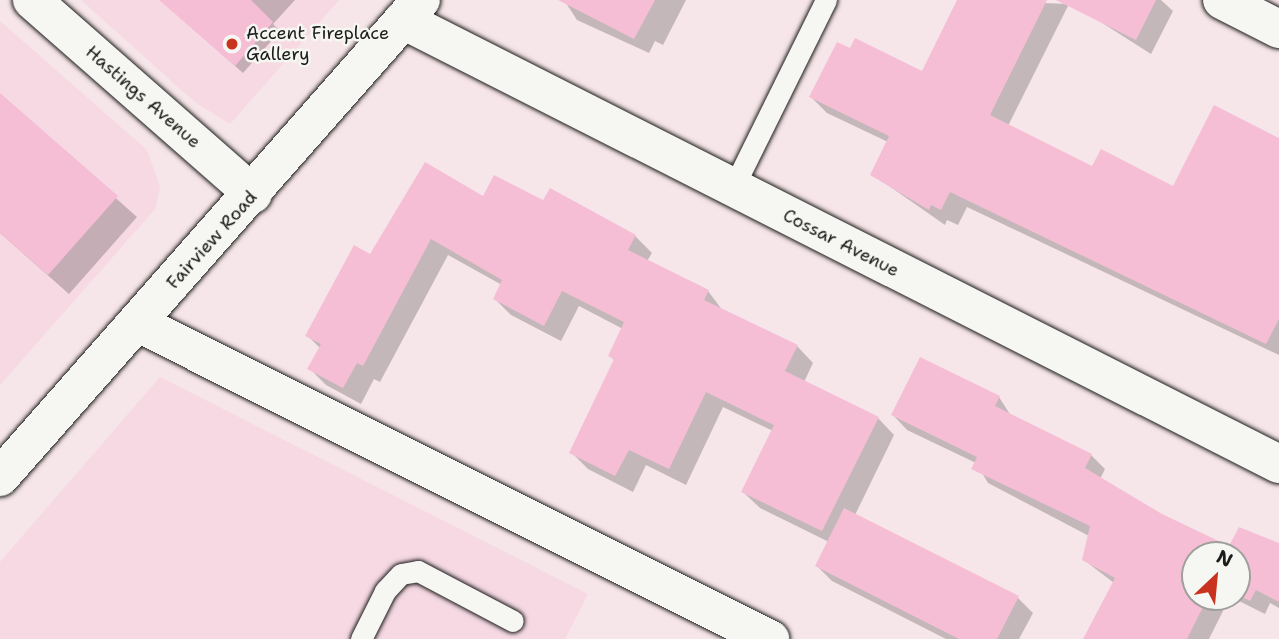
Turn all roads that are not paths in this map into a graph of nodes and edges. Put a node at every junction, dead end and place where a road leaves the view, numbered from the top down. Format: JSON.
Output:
{"nodes":[{"id":1,"x":32,"y":0,"type":"edge"},
{"id":2,"x":826,"y":0,"type":"edge"},
{"id":3,"x":1222,"y":0,"type":"edge"},
{"id":4,"x":412,"y":10,"type":"edge"},
{"id":5,"x":1279,"y":29,"type":"edge"},
{"id":6,"x":733,"y":188,"type":"junction"},
{"id":7,"x":253,"y":194,"type":"junction"},
{"id":8,"x":138,"y":323,"type":"junction"},
{"id":9,"x":1279,"y":464,"type":"edge"},
{"id":10,"x":0,"y":477,"type":"edge"},
{"id":11,"x":513,"y":621,"type":"dead end"},
{"id":12,"x":361,"y":639,"type":"edge"},
{"id":13,"x":770,"y":639,"type":"edge"}],
"edges":[{"from":1,"to":7,"type":"street","name":"Hastings Avenue"},
{"from":2,"to":6,"type":"lane"},
{"from":3,"to":5,"type":"street"},
{"from":4,"to":6,"type":"street","name":"Cossar Avenue"},
{"from":4,"to":7,"type":"street","name":"Fairview Road"},
{"from":6,"to":9,"type":"street","name":"Cossar Avenue"},
{"from":7,"to":8,"type":"street","name":"Fairview Road"},
{"from":8,"to":10,"type":"street","name":"Fairview Road"},
{"from":8,"to":13,"type":"street"},
{"from":11,"to":12,"type":"lane"}]}
